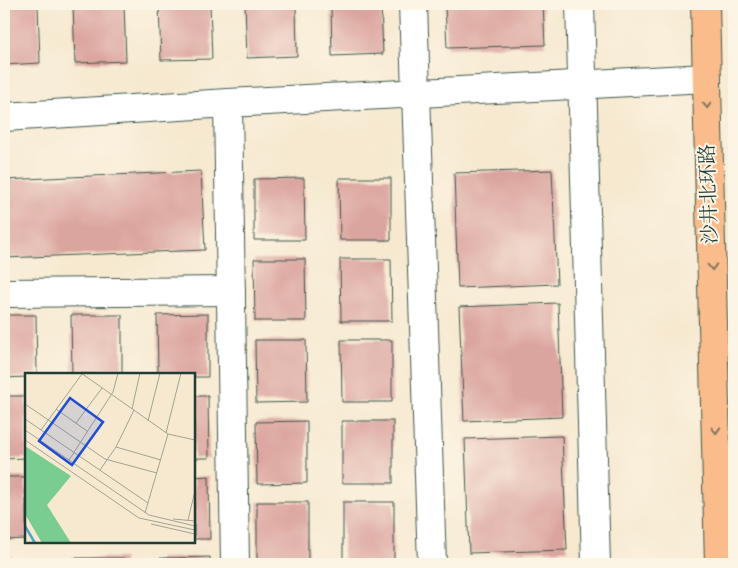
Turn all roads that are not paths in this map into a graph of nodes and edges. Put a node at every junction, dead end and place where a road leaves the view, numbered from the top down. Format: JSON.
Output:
{"nodes":[{"id":1,"x":413,"y":4,"type":"edge"},
{"id":2,"x":580,"y":4,"type":"edge"},
{"id":3,"x":704,"y":4,"type":"edge"},
{"id":4,"x":707,"y":78,"type":"junction"},
{"id":5,"x":582,"y":84,"type":"junction"},
{"id":6,"x":416,"y":93,"type":"junction"},
{"id":7,"x":228,"y":103,"type":"junction"},
{"id":8,"x":4,"y":117,"type":"edge"},
{"id":9,"x":231,"y":291,"type":"junction"},
{"id":10,"x":4,"y":293,"type":"edge"},
{"id":11,"x":717,"y":462,"type":"junction"},
{"id":12,"x":734,"y":492,"type":"edge"},
{"id":13,"x":235,"y":564,"type":"edge"},
{"id":14,"x":432,"y":564,"type":"edge"},
{"id":15,"x":596,"y":564,"type":"edge"},
{"id":16,"x":719,"y":564,"type":"edge"}],
"edges":[{"from":1,"to":6,"type":"street"},
{"from":2,"to":5,"type":"street"},
{"from":3,"to":4,"type":"main road","name":"沙井北环路"},
{"from":4,"to":5,"type":"street"},
{"from":4,"to":11,"type":"main road","name":"沙井北环路","one_way":true},
{"from":5,"to":6,"type":"street"},
{"from":5,"to":15,"type":"street"},
{"from":6,"to":7,"type":"street"},
{"from":6,"to":14,"type":"street"},
{"from":7,"to":8,"type":"street"},
{"from":7,"to":9,"type":"street"},
{"from":9,"to":10,"type":"street"},
{"from":9,"to":13,"type":"street"},
{"from":11,"to":12,"type":"main road"},
{"from":11,"to":16,"type":"main road","name":"沙井北环路"}]}
